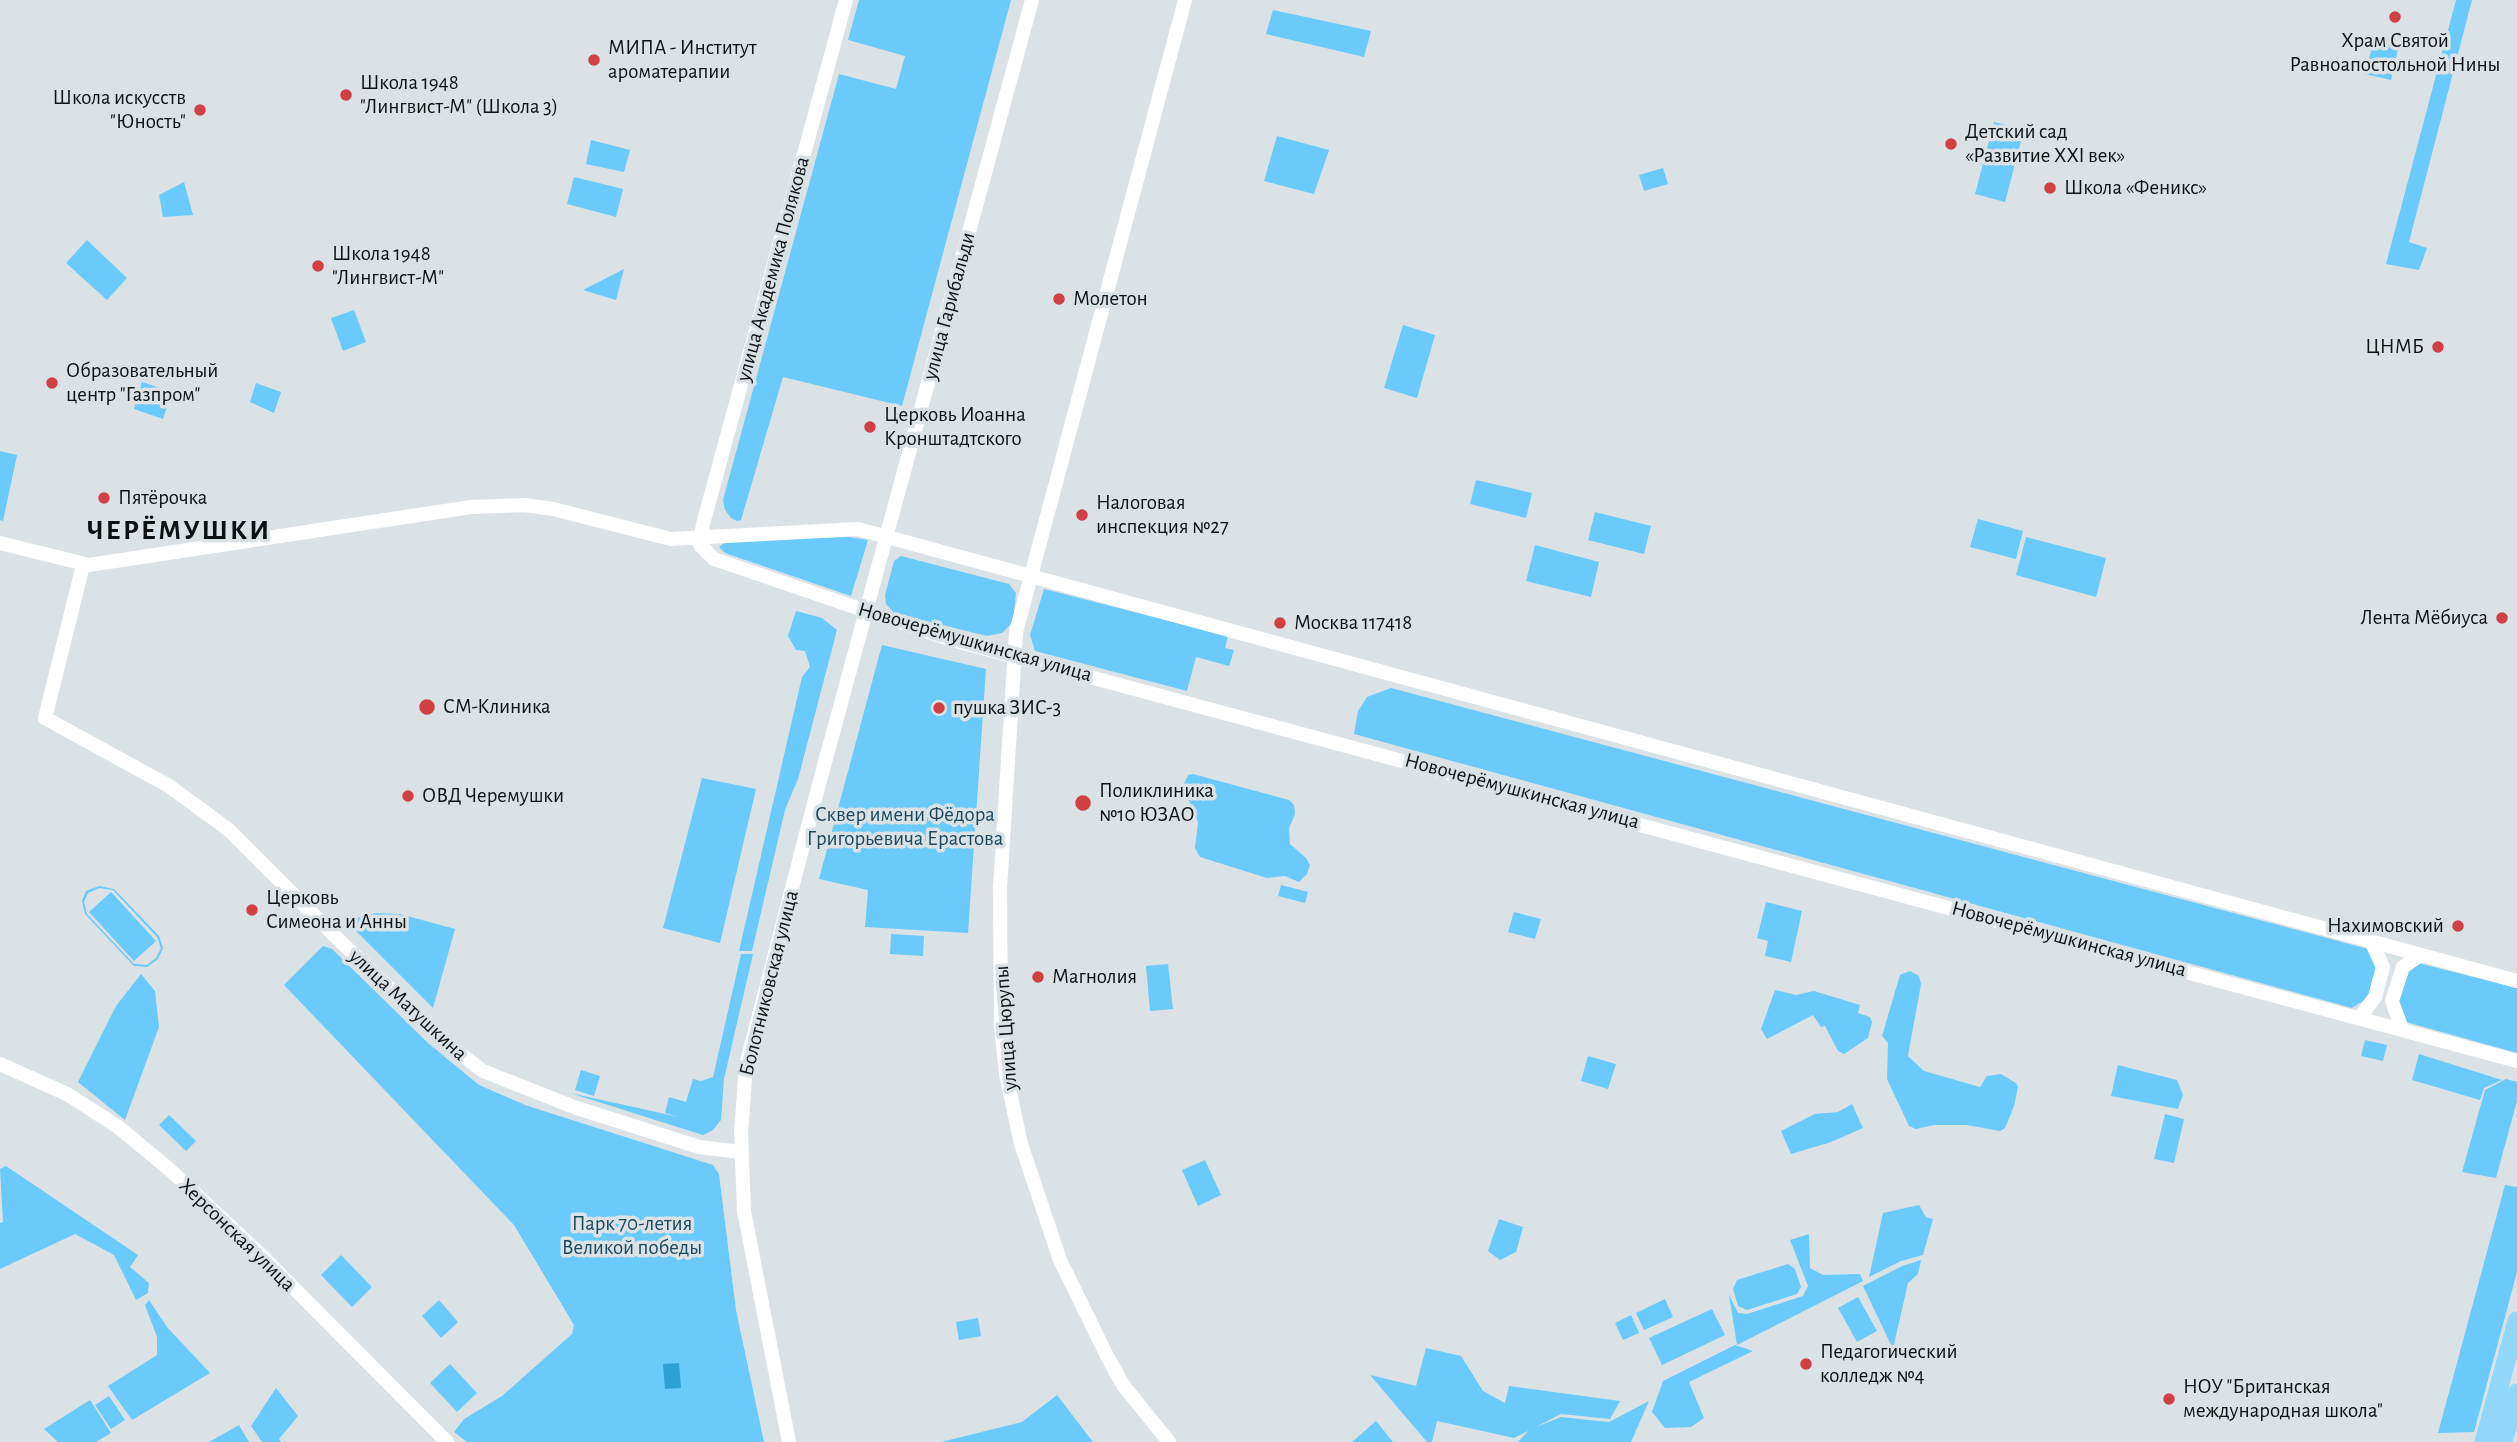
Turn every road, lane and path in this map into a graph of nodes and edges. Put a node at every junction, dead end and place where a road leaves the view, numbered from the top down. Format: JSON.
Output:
{"nodes":[{"id":1,"x":846,"y":0,"type":"edge"},
{"id":2,"x":1032,"y":0,"type":"edge"},
{"id":3,"x":1185,"y":0,"type":"edge"},
{"id":4,"x":700,"y":537,"type":"junction"},
{"id":5,"x":886,"y":537,"type":"junction"},
{"id":6,"x":0,"y":543,"type":"edge"},
{"id":7,"x":83,"y":565,"type":"junction"},
{"id":8,"x":1028,"y":577,"type":"junction"},
{"id":9,"x":866,"y":613,"type":"junction"},
{"id":10,"x":1014,"y":654,"type":"junction"},
{"id":11,"x":2372,"y":943,"type":"junction"},
{"id":12,"x":2419,"y":956,"type":"junction"},
{"id":13,"x":2517,"y":981,"type":"edge"},
{"id":14,"x":2360,"y":1017,"type":"junction"},
{"id":15,"x":2402,"y":1029,"type":"junction"},
{"id":16,"x":2517,"y":1061,"type":"edge"},
{"id":17,"x":0,"y":1064,"type":"edge"},
{"id":18,"x":741,"y":1152,"type":"junction"},
{"id":19,"x":2517,"y":1321,"type":"edge"},
{"id":20,"x":2517,"y":1393,"type":"edge"},
{"id":21,"x":447,"y":1442,"type":"edge"},
{"id":22,"x":789,"y":1442,"type":"edge"},
{"id":23,"x":1169,"y":1442,"type":"edge"},
{"id":24,"x":2484,"y":1442,"type":"edge"},
{"id":25,"x":2503,"y":1442,"type":"edge"}],
"edges":[{"from":1,"to":4,"type":"street","name":"улица Академика Полякова"},
{"from":2,"to":5,"type":"street","name":"улица Гарибальди"},
{"from":3,"to":8,"type":"street"},
{"from":4,"to":5,"type":"street"},
{"from":4,"to":7,"type":"street"},
{"from":4,"to":9,"type":"street","name":"Новочерёмушкинская улица"},
{"from":5,"to":8,"type":"street"},
{"from":5,"to":9,"type":"street","name":"улица Гарибальди"},
{"from":6,"to":7,"type":"street"},
{"from":7,"to":18,"type":"street","name":"улица Матушкина"},
{"from":8,"to":10,"type":"street","name":"улица Цюрупы"},
{"from":8,"to":11,"type":"street"},
{"from":9,"to":10,"type":"street","name":"Новочерёмушкинская улица"},
{"from":9,"to":18,"type":"street","name":"Болотниковская улица"},
{"from":10,"to":14,"type":"street","name":"Новочерёмушкинская улица"},
{"from":10,"to":23,"type":"street","name":"улица Цюрупы"},
{"from":11,"to":12,"type":"street"},
{"from":11,"to":14,"type":"street"},
{"from":12,"to":13,"type":"street"},
{"from":12,"to":15,"type":"street"},
{"from":14,"to":15,"type":"street","name":"Новочерёмушкинская улица"},
{"from":15,"to":16,"type":"street","name":"Новочерёмушкинская улица"},
{"from":17,"to":21,"type":"street","name":"Херсонская улица"},
{"from":18,"to":22,"type":"street","name":"Болотниковская улица"},
{"from":19,"to":24,"type":"main road"},
{"from":20,"to":25,"type":"main road"}]}
